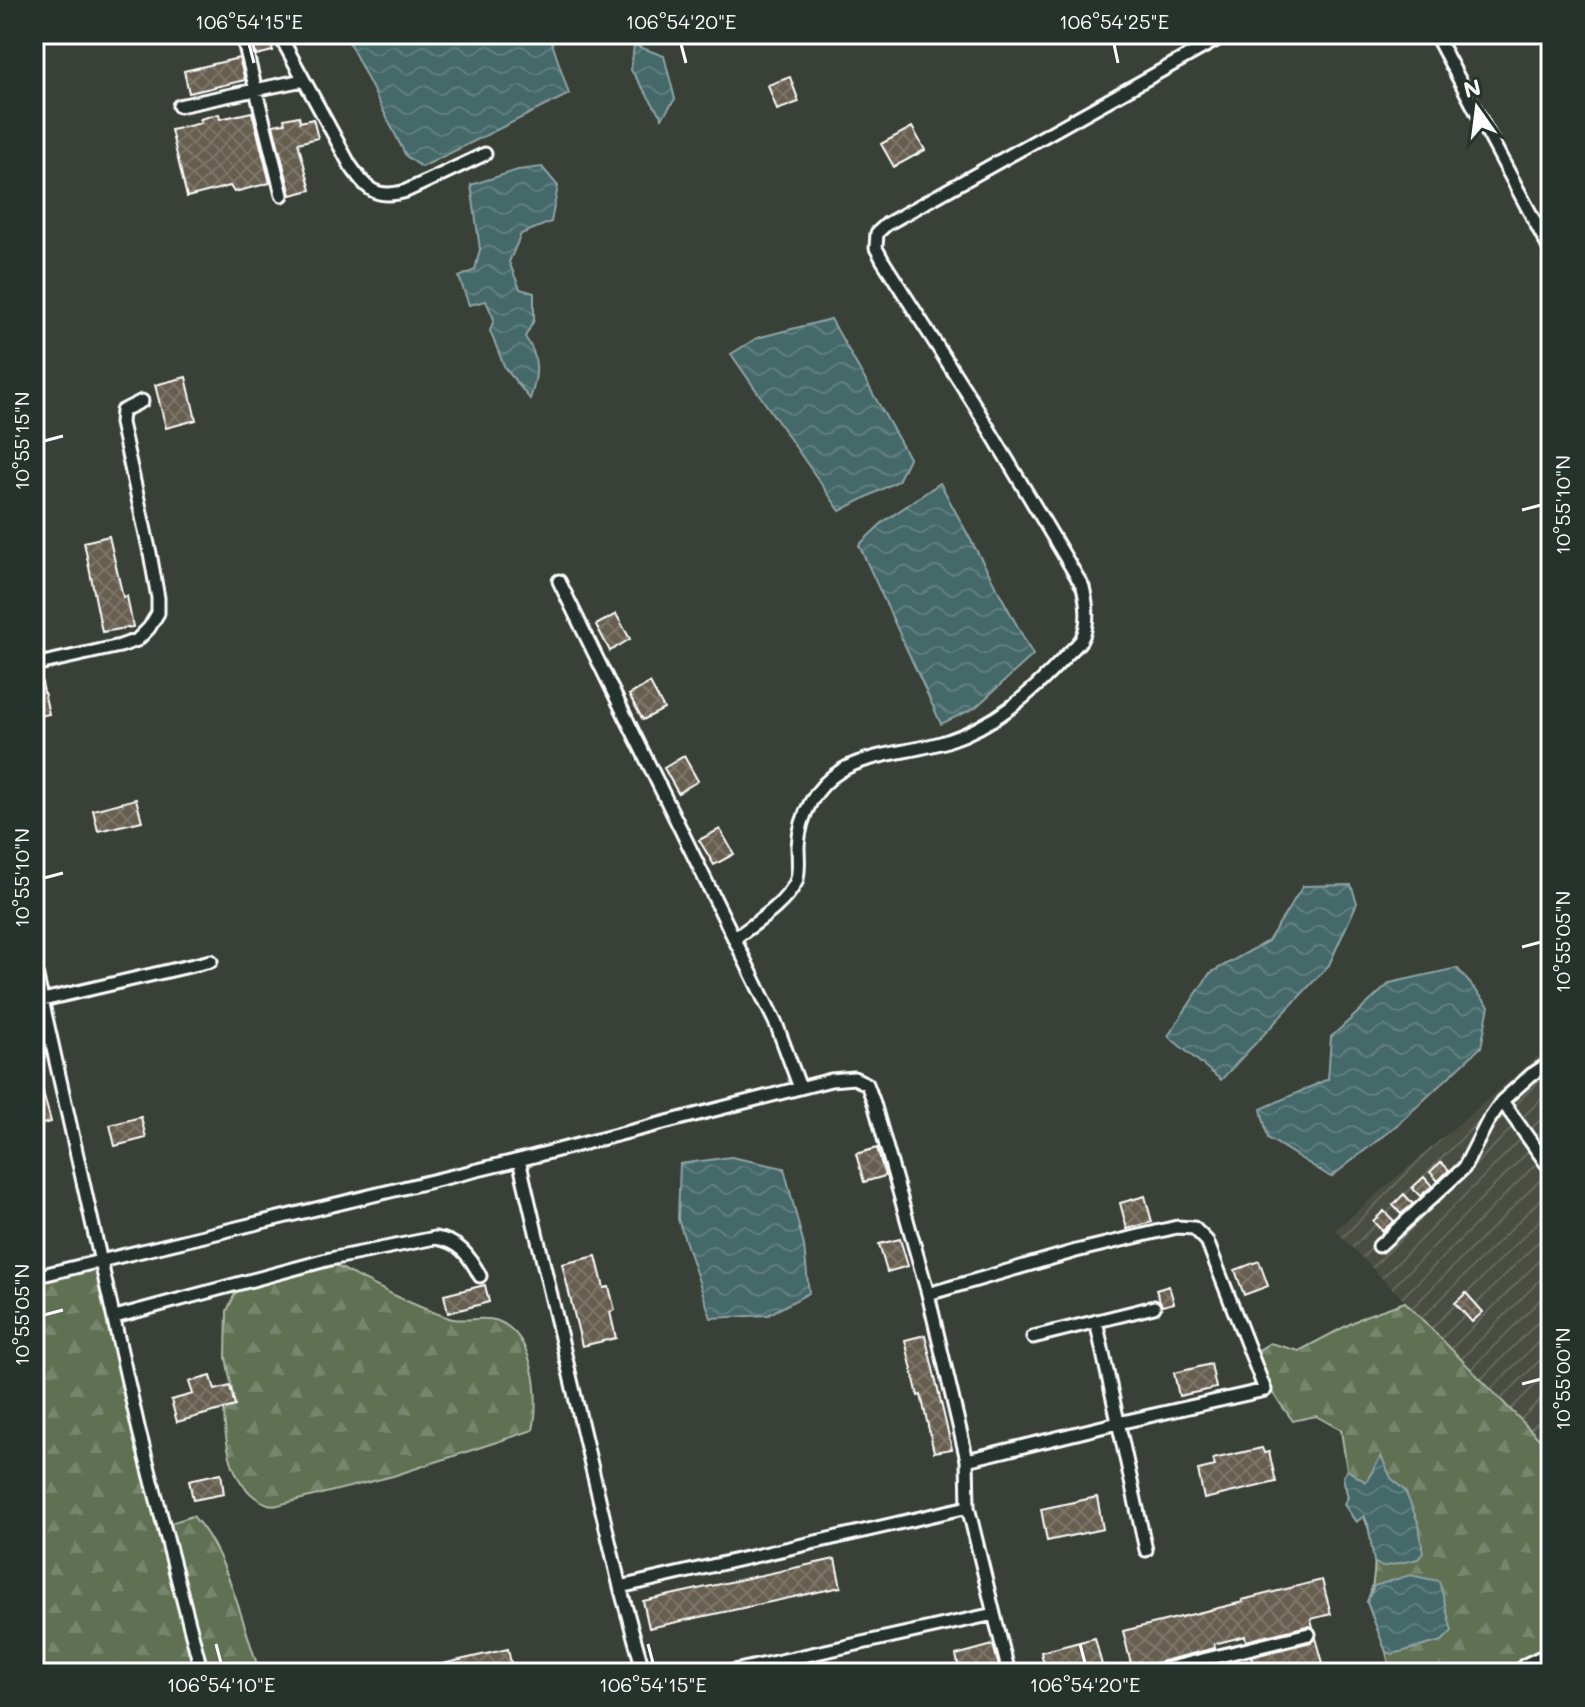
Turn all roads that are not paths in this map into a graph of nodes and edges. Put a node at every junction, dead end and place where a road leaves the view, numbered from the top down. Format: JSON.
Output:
{"nodes":[{"id":1,"x":242,"y":34,"type":"edge"},
{"id":2,"x":279,"y":34,"type":"edge"},
{"id":3,"x":1227,"y":34,"type":"edge"},
{"id":4,"x":1435,"y":34,"type":"edge"},
{"id":5,"x":303,"y":80,"type":"junction"},
{"id":6,"x":256,"y":89,"type":"junction"},
{"id":7,"x":179,"y":106,"type":"dead end"},
{"id":8,"x":485,"y":154,"type":"dead end"},
{"id":9,"x":282,"y":195,"type":"dead end"},
{"id":10,"x":1551,"y":252,"type":"edge"},
{"id":11,"x":142,"y":401,"type":"dead end"},
{"id":12,"x":559,"y":581,"type":"dead end"},
{"id":13,"x":34,"y":665,"type":"edge"},
{"id":14,"x":734,"y":939,"type":"junction"},
{"id":15,"x":211,"y":961,"type":"dead end"},
{"id":16,"x":34,"y":964,"type":"edge"},
{"id":17,"x":38,"y":1001,"type":"edge"},
{"id":18,"x":1551,"y":1062,"type":"edge"},
{"id":19,"x":800,"y":1088,"type":"junction"},
{"id":20,"x":1502,"y":1101,"type":"junction"},
{"id":21,"x":519,"y":1160,"type":"junction"},
{"id":22,"x":1546,"y":1163,"type":"dead end"},
{"id":23,"x":1379,"y":1246,"type":"dead end"},
{"id":24,"x":102,"y":1261,"type":"junction"},
{"id":25,"x":480,"y":1276,"type":"dead end"},
{"id":26,"x":34,"y":1277,"type":"edge"},
{"id":27,"x":928,"y":1294,"type":"junction"},
{"id":28,"x":1154,"y":1307,"type":"dead end"},
{"id":29,"x":115,"y":1317,"type":"junction"},
{"id":30,"x":1096,"y":1321,"type":"junction"},
{"id":31,"x":1033,"y":1337,"type":"dead end"},
{"id":32,"x":1118,"y":1423,"type":"junction"},
{"id":33,"x":967,"y":1460,"type":"junction"},
{"id":34,"x":968,"y":1507,"type":"junction"},
{"id":35,"x":1146,"y":1550,"type":"dead end"},
{"id":36,"x":620,"y":1587,"type":"junction"},
{"id":37,"x":994,"y":1614,"type":"junction"},
{"id":38,"x":1309,"y":1634,"type":"dead end"},
{"id":39,"x":1551,"y":1663,"type":"edge"},
{"id":40,"x":202,"y":1673,"type":"edge"},
{"id":41,"x":644,"y":1673,"type":"edge"},
{"id":42,"x":725,"y":1673,"type":"edge"},
{"id":43,"x":1009,"y":1673,"type":"edge"},
{"id":44,"x":1150,"y":1673,"type":"edge"},
{"id":45,"x":1530,"y":1673,"type":"edge"}],
"edges":[{"from":1,"to":6,"type":"lane"},
{"from":2,"to":5,"type":"lane"},
{"from":3,"to":14,"type":"lane"},
{"from":4,"to":10,"type":"lane"},
{"from":5,"to":6,"type":"lane"},
{"from":5,"to":8,"type":"lane"},
{"from":6,"to":7,"type":"lane"},
{"from":6,"to":9,"type":"lane"},
{"from":11,"to":13,"type":"lane"},
{"from":12,"to":14,"type":"lane"},
{"from":14,"to":19,"type":"lane"},
{"from":15,"to":17,"type":"lane"},
{"from":16,"to":17,"type":"lane"},
{"from":17,"to":24,"type":"lane"},
{"from":18,"to":20,"type":"lane"},
{"from":19,"to":21,"type":"lane"},
{"from":19,"to":27,"type":"lane"},
{"from":20,"to":22,"type":"lane"},
{"from":20,"to":23,"type":"lane"},
{"from":21,"to":24,"type":"lane"},
{"from":21,"to":36,"type":"lane"},
{"from":24,"to":26,"type":"lane"},
{"from":24,"to":29,"type":"lane"},
{"from":25,"to":29,"type":"lane"},
{"from":27,"to":32,"type":"lane"},
{"from":27,"to":33,"type":"lane"},
{"from":28,"to":30,"type":"lane"},
{"from":29,"to":40,"type":"lane"},
{"from":30,"to":31,"type":"lane"},
{"from":30,"to":32,"type":"lane"},
{"from":32,"to":33,"type":"lane"},
{"from":32,"to":35,"type":"lane"},
{"from":33,"to":34,"type":"lane"},
{"from":34,"to":36,"type":"lane"},
{"from":34,"to":37,"type":"lane"},
{"from":36,"to":41,"type":"lane"},
{"from":37,"to":42,"type":"lane"},
{"from":37,"to":43,"type":"lane"},
{"from":38,"to":44,"type":"lane"},
{"from":39,"to":45,"type":"street"}]}
